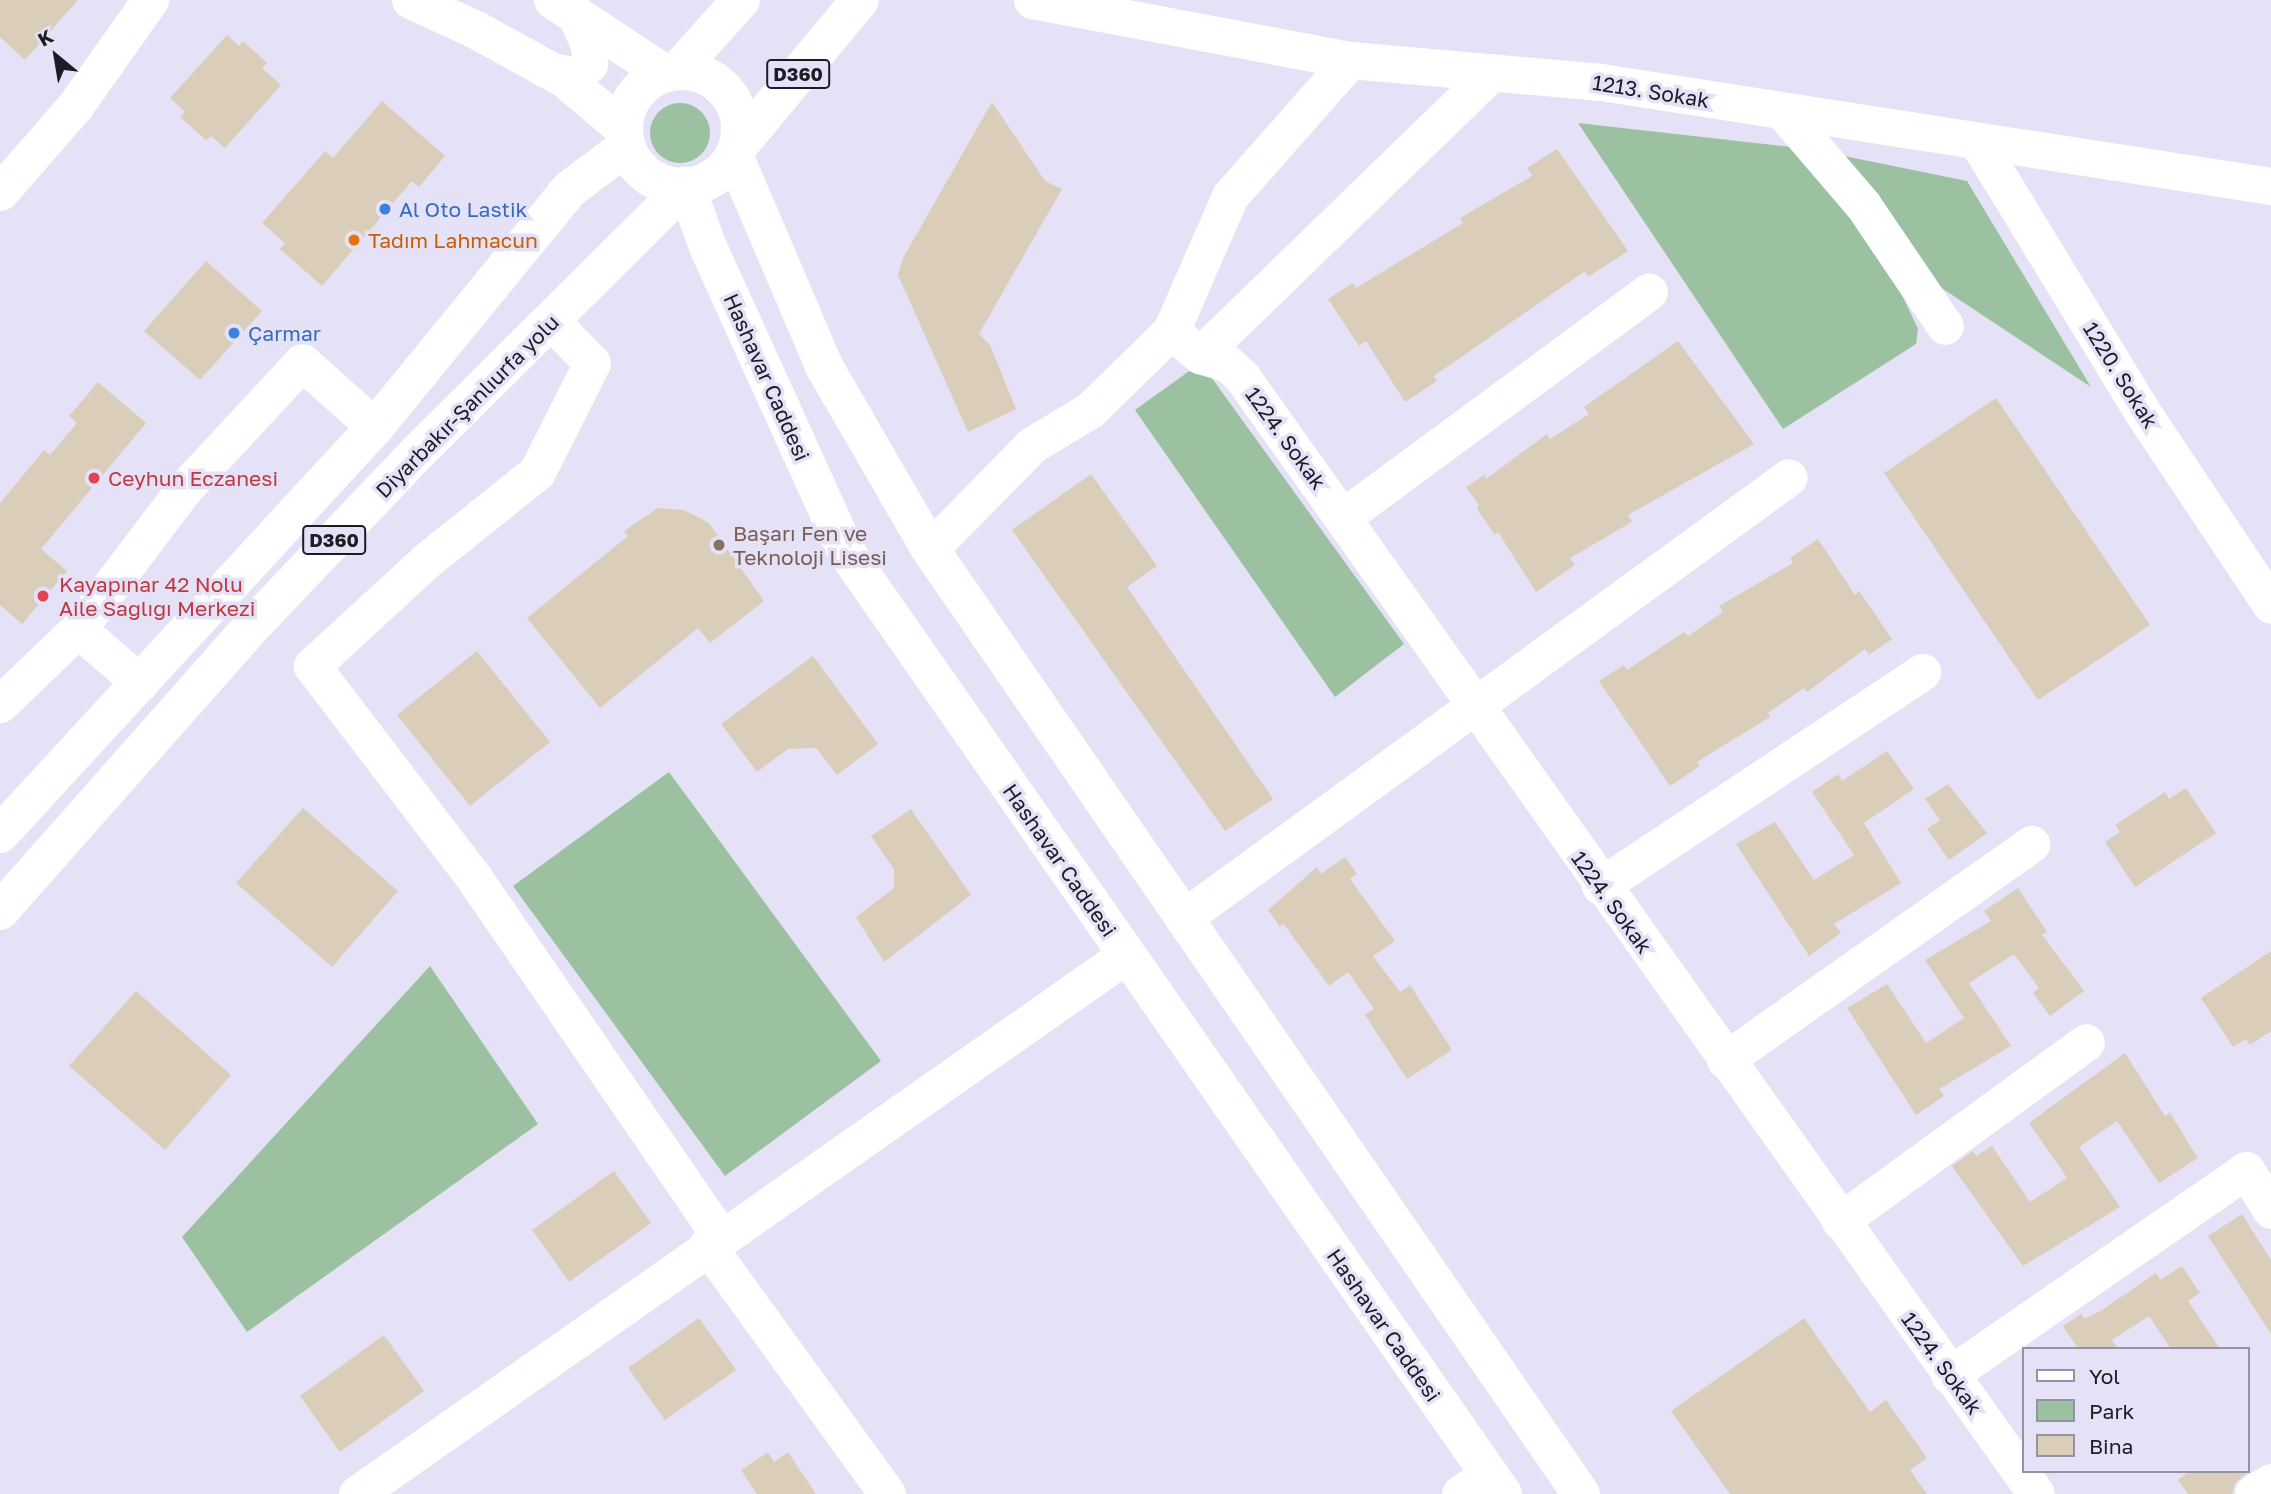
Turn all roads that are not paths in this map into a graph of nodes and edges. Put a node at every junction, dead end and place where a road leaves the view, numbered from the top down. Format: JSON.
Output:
{"nodes":[{"id":1,"x":150,"y":0,"type":"edge"},
{"id":2,"x":411,"y":0,"type":"edge"},
{"id":3,"x":741,"y":0,"type":"edge"},
{"id":4,"x":860,"y":0,"type":"edge"},
{"id":5,"x":1032,"y":0,"type":"edge"},
{"id":6,"x":564,"y":6,"type":"edge"},
{"id":7,"x":1350,"y":60,"type":"junction"},
{"id":8,"x":545,"y":69,"type":"junction"},
{"id":9,"x":671,"y":72,"type":"junction"},
{"id":10,"x":1490,"y":74,"type":"junction"},
{"id":11,"x":1785,"y":114,"type":"junction"},
{"id":12,"x":626,"y":137,"type":"junction"},
{"id":13,"x":1977,"y":141,"type":"junction"},
{"id":14,"x":735,"y":151,"type":"junction"},
{"id":15,"x":2271,"y":186,"type":"edge"},
{"id":16,"x":686,"y":187,"type":"junction"},
{"id":17,"x":0,"y":192,"type":"edge"},
{"id":18,"x":1648,"y":291,"type":"dead end"},
{"id":19,"x":552,"y":322,"type":"junction"},
{"id":20,"x":1945,"y":326,"type":"dead end"},
{"id":21,"x":1171,"y":331,"type":"junction"},
{"id":22,"x":1200,"y":355,"type":"junction"},
{"id":23,"x":376,"y":427,"type":"junction"},
{"id":24,"x":1789,"y":477,"type":"dead end"},
{"id":25,"x":1343,"y":517,"type":"junction"},
{"id":26,"x":930,"y":549,"type":"junction"},
{"id":27,"x":2271,"y":605,"type":"edge"},
{"id":28,"x":78,"y":629,"type":"junction"},
{"id":29,"x":1922,"y":672,"type":"dead end"},
{"id":30,"x":140,"y":683,"type":"junction"},
{"id":31,"x":0,"y":705,"type":"edge"},
{"id":32,"x":1474,"y":708,"type":"junction"},
{"id":33,"x":7,"y":823,"type":"edge"},
{"id":34,"x":2031,"y":844,"type":"dead end"},
{"id":35,"x":40,"y":868,"type":"junction"},
{"id":36,"x":1600,"y":886,"type":"junction"},
{"id":37,"x":0,"y":911,"type":"edge"},
{"id":38,"x":1183,"y":918,"type":"junction"},
{"id":39,"x":0,"y":939,"type":"edge"},
{"id":40,"x":1126,"y":955,"type":"junction"},
{"id":41,"x":2086,"y":1042,"type":"dead end"},
{"id":42,"x":1725,"y":1060,"type":"junction"},
{"id":43,"x":2271,"y":1210,"type":"edge"},
{"id":44,"x":1840,"y":1221,"type":"junction"},
{"id":45,"x":713,"y":1240,"type":"junction"},
{"id":46,"x":1949,"y":1374,"type":"junction"},
{"id":47,"x":2271,"y":1483,"type":"edge"},
{"id":48,"x":1484,"y":1487,"type":"edge"},
{"id":49,"x":357,"y":1494,"type":"edge"},
{"id":50,"x":887,"y":1494,"type":"edge"},
{"id":51,"x":1581,"y":1494,"type":"edge"},
{"id":52,"x":2036,"y":1494,"type":"edge"},
{"id":53,"x":2254,"y":1494,"type":"edge"}],
"edges":[{"from":1,"to":17,"type":"street"},
{"from":2,"to":8,"type":"main road"},
{"from":3,"to":9,"type":"main road"},
{"from":4,"to":14,"type":"main road","number":"D360"},
{"from":5,"to":7,"type":"street","name":"1213. Sokak"},
{"from":6,"to":8,"type":"street"},
{"from":6,"to":9,"type":"main road"},
{"from":7,"to":10,"type":"street","name":"1213. Sokak"},
{"from":7,"to":21,"type":"street"},
{"from":8,"to":12,"type":"main road"},
{"from":9,"to":12,"type":"main road"},
{"from":9,"to":14,"type":"main road"},
{"from":10,"to":11,"type":"street","name":"1213. Sokak"},
{"from":10,"to":22,"type":"street"},
{"from":11,"to":13,"type":"street","name":"1213. Sokak"},
{"from":11,"to":20,"type":"street"},
{"from":12,"to":16,"type":"main road"},
{"from":12,"to":23,"type":"main road","number":"D360"},
{"from":13,"to":15,"type":"street","name":"1213. Sokak"},
{"from":13,"to":27,"type":"street","name":"1220. Sokak"},
{"from":14,"to":16,"type":"main road"},
{"from":14,"to":26,"type":"main road"},
{"from":16,"to":19,"type":"main road","name":"Diyarbakır-Şanlıurfa yolu","number":"D360"},
{"from":16,"to":40,"type":"main road","name":"Hashavar Caddesi"},
{"from":18,"to":25,"type":"street"},
{"from":19,"to":35,"type":"main road","name":"Diyarbakır-Şanlıurfa yolu","number":"D360"},
{"from":19,"to":45,"type":"street"},
{"from":21,"to":22,"type":"street","name":"1224. Sokak"},
{"from":21,"to":26,"type":"street"},
{"from":22,"to":25,"type":"street","name":"1224. Sokak"},
{"from":23,"to":28,"type":"street"},
{"from":23,"to":30,"type":"main road","number":"D360"},
{"from":24,"to":32,"type":"street"},
{"from":25,"to":32,"type":"street","name":"1224. Sokak"},
{"from":26,"to":38,"type":"main road"},
{"from":28,"to":30,"type":"street"},
{"from":28,"to":31,"type":"street"},
{"from":29,"to":36,"type":"street"},
{"from":30,"to":33,"type":"main road","number":"D360"},
{"from":32,"to":36,"type":"street","name":"1224. Sokak"},
{"from":32,"to":38,"type":"street"},
{"from":34,"to":42,"type":"street"},
{"from":35,"to":37,"type":"main road","name":"Diyarbakır-Şanlıurfa yolu","number":"D360"},
{"from":35,"to":39,"type":"main road"},
{"from":36,"to":42,"type":"street","name":"1224. Sokak"},
{"from":38,"to":51,"type":"main road"},
{"from":40,"to":45,"type":"street"},
{"from":40,"to":48,"type":"main road","name":"Hashavar Caddesi"},
{"from":41,"to":44,"type":"street"},
{"from":42,"to":44,"type":"street","name":"1224. Sokak"},
{"from":43,"to":46,"type":"street"},
{"from":44,"to":46,"type":"street","name":"1224. Sokak"},
{"from":45,"to":49,"type":"street"},
{"from":45,"to":50,"type":"street"},
{"from":46,"to":52,"type":"street","name":"1224. Sokak"},
{"from":47,"to":53,"type":"main road"}]}
